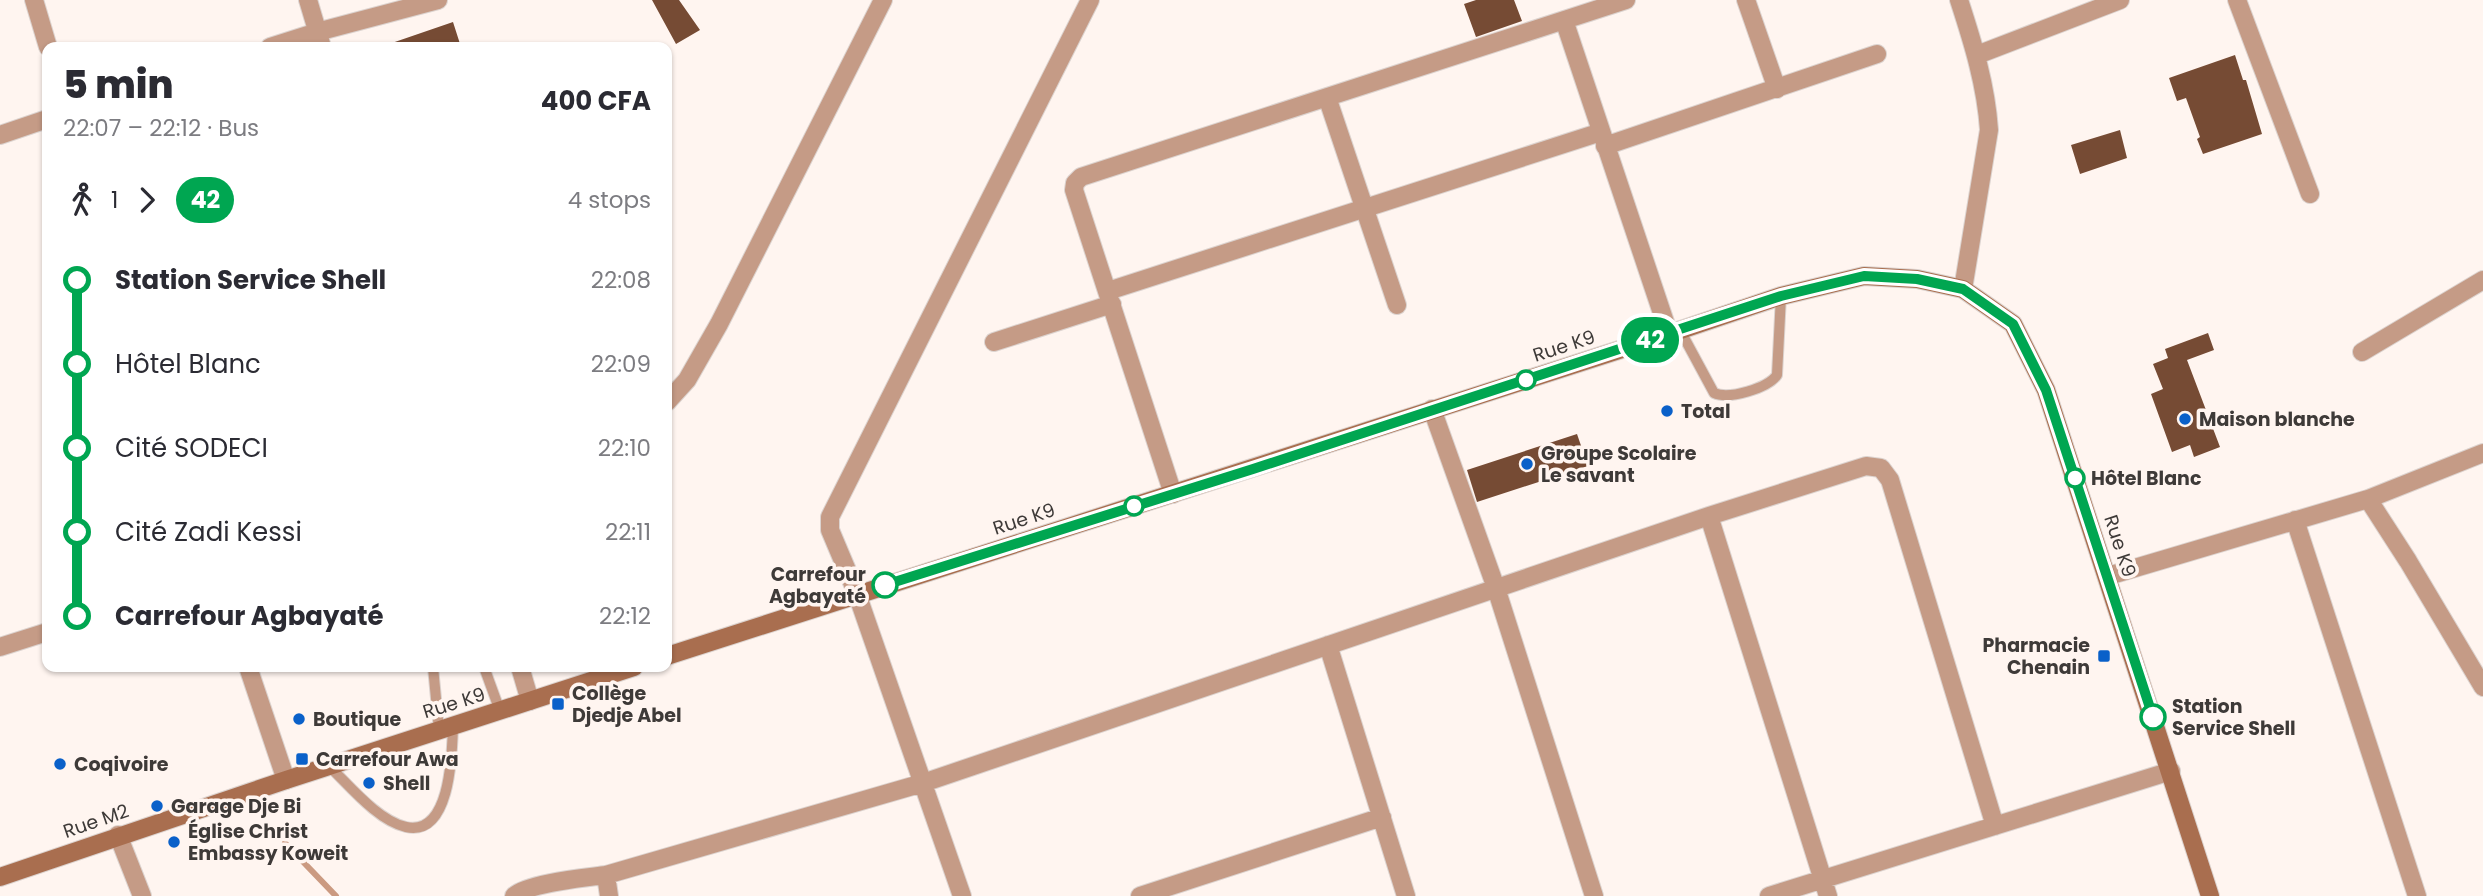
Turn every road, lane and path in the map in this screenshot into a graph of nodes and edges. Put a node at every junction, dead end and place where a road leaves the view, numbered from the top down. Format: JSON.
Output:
{"nodes":[{"id":1,"x":34,"y":0,"type":"edge"},
{"id":2,"x":308,"y":0,"type":"edge"},
{"id":3,"x":438,"y":0,"type":"edge"},
{"id":4,"x":883,"y":0,"type":"edge"},
{"id":5,"x":1090,"y":0,"type":"edge"},
{"id":6,"x":1626,"y":0,"type":"edge"},
{"id":7,"x":1746,"y":0,"type":"edge"},
{"id":8,"x":1959,"y":0,"type":"edge"},
{"id":9,"x":2120,"y":0,"type":"edge"},
{"id":10,"x":2237,"y":0,"type":"edge"},
{"id":11,"x":1564,"y":20,"type":"junction"},
{"id":12,"x":320,"y":40,"type":"edge"},
{"id":13,"x":47,"y":42,"type":"edge"},
{"id":14,"x":1877,"y":54,"type":"dead end"},
{"id":15,"x":1977,"y":55,"type":"junction"},
{"id":16,"x":1777,"y":89,"type":"junction"},
{"id":17,"x":1327,"y":97,"type":"junction"},
{"id":18,"x":42,"y":121,"type":"edge"},
{"id":19,"x":0,"y":135,"type":"edge"},
{"id":20,"x":1603,"y":139,"type":"junction"},
{"id":21,"x":2310,"y":194,"type":"dead end"},
{"id":22,"x":1366,"y":208,"type":"junction"},
{"id":23,"x":2483,"y":280,"type":"edge"},
{"id":24,"x":1963,"y":289,"type":"junction"},
{"id":25,"x":1781,"y":296,"type":"junction"},
{"id":26,"x":1110,"y":297,"type":"junction"},
{"id":27,"x":1397,"y":305,"type":"dead end"},
{"id":28,"x":1675,"y":332,"type":"junction"},
{"id":29,"x":994,"y":342,"type":"dead end"},
{"id":30,"x":2362,"y":352,"type":"dead end"},
{"id":31,"x":672,"y":396,"type":"edge"},
{"id":32,"x":1432,"y":409,"type":"junction"},
{"id":33,"x":2483,"y":453,"type":"edge"},
{"id":34,"x":1172,"y":494,"type":"junction"},
{"id":35,"x":2368,"y":499,"type":"junction"},
{"id":36,"x":1709,"y":516,"type":"junction"},
{"id":37,"x":2295,"y":520,"type":"junction"},
{"id":38,"x":2108,"y":576,"type":"junction"},
{"id":39,"x":1496,"y":588,"type":"junction"},
{"id":40,"x":857,"y":594,"type":"junction"},
{"id":41,"x":42,"y":634,"type":"edge"},
{"id":42,"x":1328,"y":645,"type":"junction"},
{"id":43,"x":0,"y":647,"type":"edge"},
{"id":44,"x":672,"y":654,"type":"edge"},
{"id":45,"x":250,"y":672,"type":"edge"},
{"id":46,"x":434,"y":672,"type":"edge"},
{"id":47,"x":486,"y":672,"type":"edge"},
{"id":48,"x":521,"y":672,"type":"edge"},
{"id":49,"x":619,"y":672,"type":"edge"},
{"id":50,"x":2483,"y":687,"type":"edge"},
{"id":51,"x":530,"y":701,"type":"junction"},
{"id":52,"x":500,"y":711,"type":"junction"},
{"id":53,"x":446,"y":728,"type":"junction"},
{"id":54,"x":329,"y":766,"type":"junction"},
{"id":55,"x":2171,"y":771,"type":"junction"},
{"id":56,"x":286,"y":780,"type":"junction"},
{"id":57,"x":923,"y":783,"type":"junction"},
{"id":58,"x":1382,"y":817,"type":"junction"},
{"id":59,"x":1995,"y":826,"type":"junction"},
{"id":60,"x":118,"y":835,"type":"junction"},
{"id":61,"x":606,"y":874,"type":"junction"},
{"id":62,"x":0,"y":877,"type":"edge"},
{"id":63,"x":1825,"y":887,"type":"edge"},
{"id":64,"x":142,"y":896,"type":"edge"},
{"id":65,"x":514,"y":896,"type":"edge"},
{"id":66,"x":609,"y":896,"type":"edge"},
{"id":67,"x":962,"y":896,"type":"edge"},
{"id":68,"x":1140,"y":896,"type":"edge"},
{"id":69,"x":1406,"y":896,"type":"edge"},
{"id":70,"x":1594,"y":896,"type":"edge"},
{"id":71,"x":1769,"y":896,"type":"edge"},
{"id":72,"x":2210,"y":896,"type":"edge"},
{"id":73,"x":2417,"y":896,"type":"edge"}],
"edges":[{"from":1,"to":13,"type":"street"},
{"from":2,"to":12,"type":"street"},
{"from":3,"to":12,"type":"street"},
{"from":4,"to":31,"type":"street"},
{"from":5,"to":40,"type":"street"},
{"from":6,"to":11,"type":"street"},
{"from":7,"to":16,"type":"street"},
{"from":8,"to":15,"type":"street"},
{"from":9,"to":15,"type":"street"},
{"from":10,"to":21,"type":"street"},
{"from":11,"to":17,"type":"street"},
{"from":11,"to":20,"type":"street"},
{"from":14,"to":16,"type":"street"},
{"from":15,"to":24,"type":"street"},
{"from":16,"to":20,"type":"street"},
{"from":17,"to":22,"type":"street"},
{"from":17,"to":26,"type":"street"},
{"from":18,"to":19,"type":"street"},
{"from":20,"to":22,"type":"street"},
{"from":20,"to":28,"type":"street"},
{"from":22,"to":26,"type":"street"},
{"from":22,"to":27,"type":"street"},
{"from":23,"to":30,"type":"street"},
{"from":24,"to":25,"type":"street","name":"Rue K9"},
{"from":24,"to":38,"type":"street","name":"Rue K9"},
{"from":25,"to":28,"type":"street","name":"Rue K9"},
{"from":25,"to":28,"type":"lane"},
{"from":26,"to":29,"type":"street"},
{"from":26,"to":34,"type":"street"},
{"from":28,"to":32,"type":"street","name":"Rue K9"},
{"from":32,"to":34,"type":"street","name":"Rue K9"},
{"from":32,"to":39,"type":"street"},
{"from":33,"to":35,"type":"street"},
{"from":34,"to":40,"type":"street","name":"Rue K9"},
{"from":35,"to":37,"type":"street"},
{"from":35,"to":50,"type":"street"},
{"from":36,"to":39,"type":"street"},
{"from":36,"to":59,"type":"street"},
{"from":36,"to":63,"type":"street"},
{"from":37,"to":38,"type":"street"},
{"from":37,"to":73,"type":"street"},
{"from":38,"to":55,"type":"street","name":"Rue K9"},
{"from":39,"to":42,"type":"street"},
{"from":39,"to":70,"type":"street"},
{"from":40,"to":44,"type":"street","name":"Rue K9"},
{"from":40,"to":57,"type":"street"},
{"from":41,"to":43,"type":"street"},
{"from":42,"to":57,"type":"street"},
{"from":42,"to":58,"type":"street"},
{"from":45,"to":56,"type":"street"},
{"from":46,"to":53,"type":"lane"},
{"from":47,"to":52,"type":"lane"},
{"from":48,"to":51,"type":"street"},
{"from":49,"to":51,"type":"street","name":"Rue K9"},
{"from":51,"to":52,"type":"street","name":"Rue K9"},
{"from":52,"to":53,"type":"street","name":"Rue K9"},
{"from":53,"to":54,"type":"street","name":"Rue K9"},
{"from":53,"to":54,"type":"lane"},
{"from":54,"to":56,"type":"street","name":"Rue K9"},
{"from":55,"to":59,"type":"street"},
{"from":55,"to":72,"type":"street","name":"Rue K9"},
{"from":56,"to":60,"type":"street","name":"Rue M2"},
{"from":57,"to":61,"type":"street"},
{"from":57,"to":67,"type":"street"},
{"from":58,"to":68,"type":"street"},
{"from":58,"to":69,"type":"street"},
{"from":59,"to":63,"type":"street"},
{"from":60,"to":62,"type":"street","name":"Rue M2"},
{"from":60,"to":64,"type":"street"},
{"from":61,"to":65,"type":"street"},
{"from":61,"to":66,"type":"street"},
{"from":63,"to":71,"type":"street"}]}
